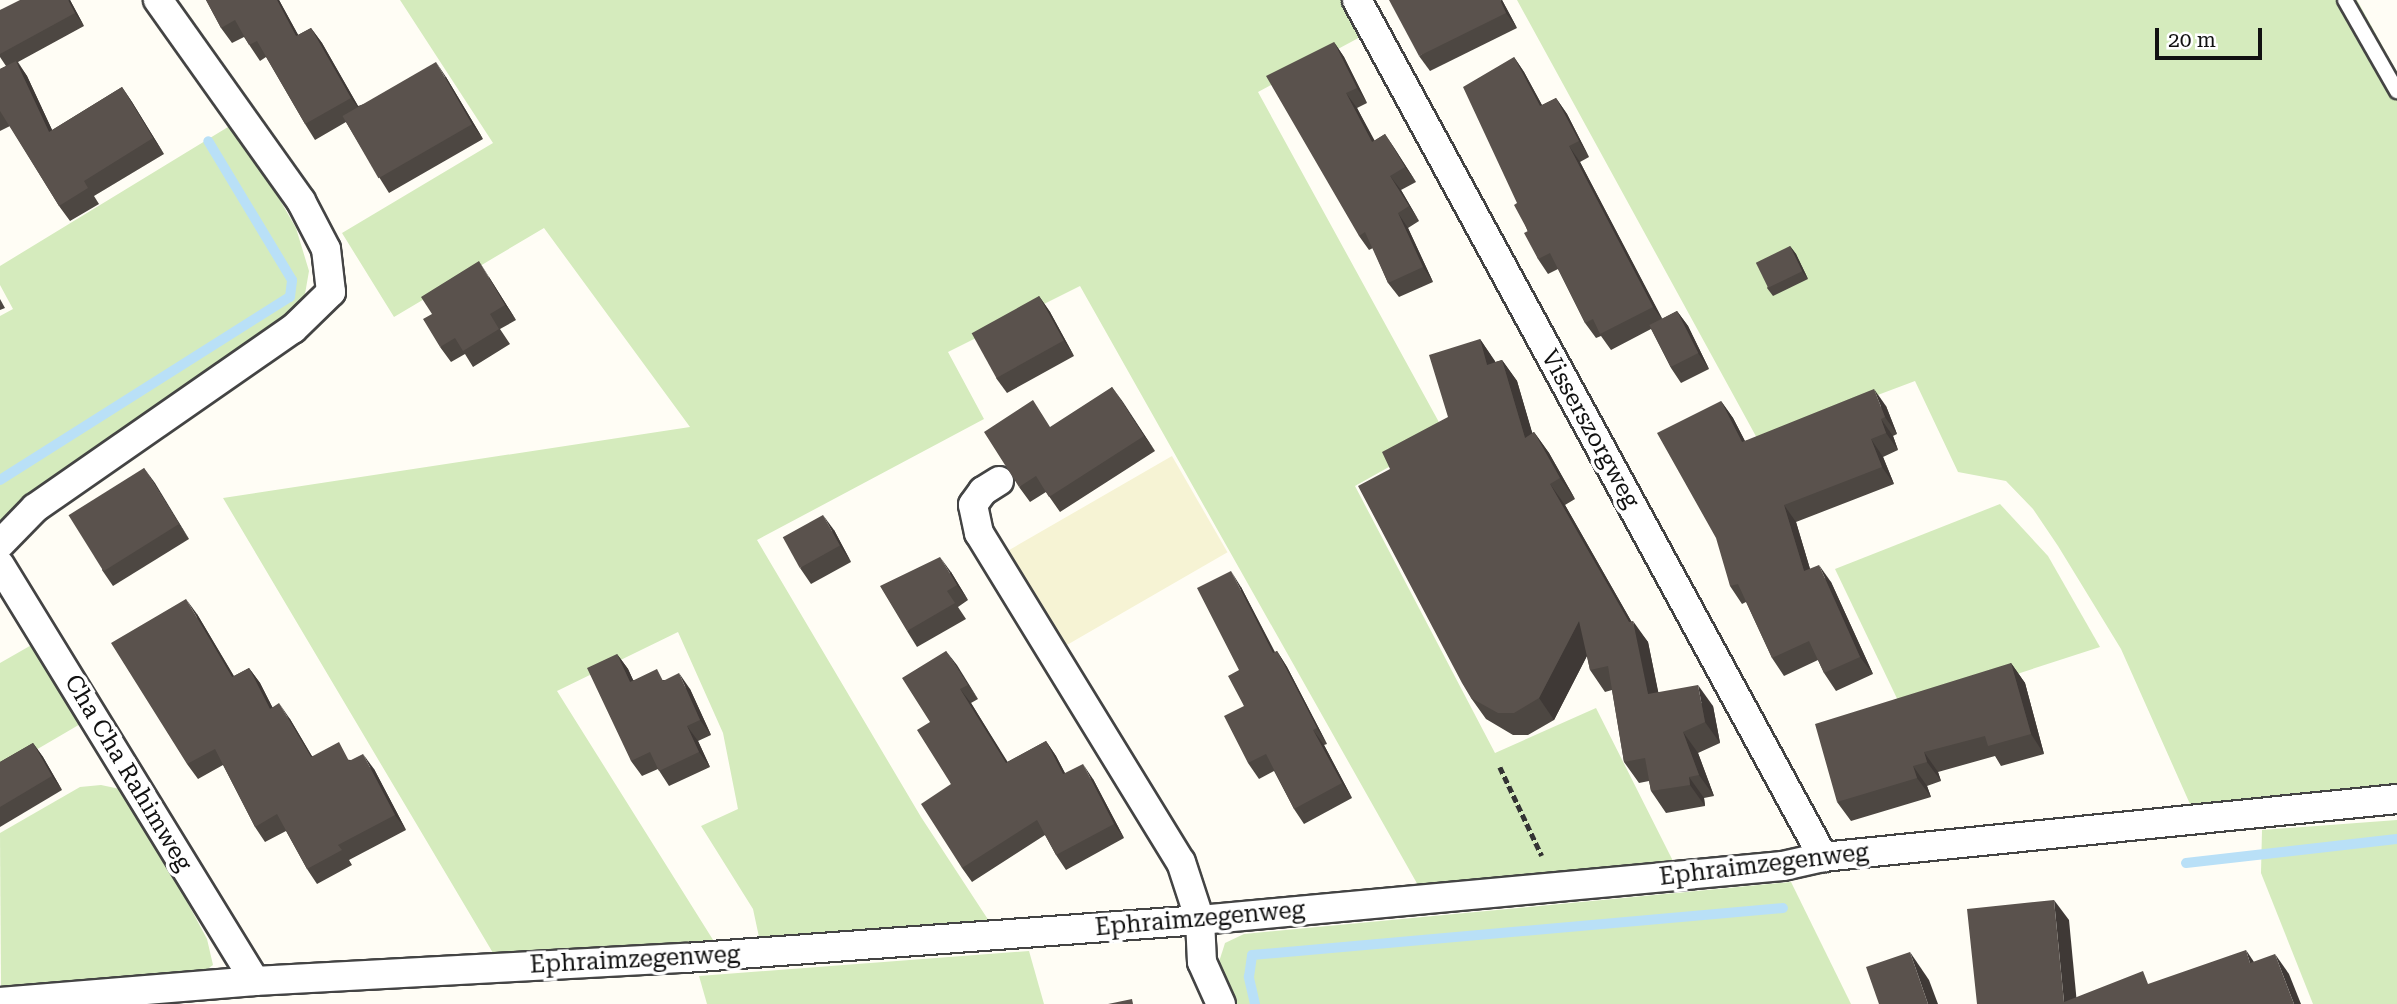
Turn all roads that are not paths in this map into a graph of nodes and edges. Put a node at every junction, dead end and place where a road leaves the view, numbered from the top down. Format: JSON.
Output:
{"nodes":[{"id":1,"x":158,"y":0,"type":"edge"},
{"id":2,"x":1357,"y":0,"type":"edge"},
{"id":3,"x":2345,"y":0,"type":"edge"},
{"id":4,"x":2397,"y":91,"type":"edge"},
{"id":5,"x":999,"y":481,"type":"dead end"},
{"id":6,"x":0,"y":544,"type":"edge"},
{"id":7,"x":0,"y":565,"type":"edge"},
{"id":8,"x":2397,"y":799,"type":"edge"},
{"id":9,"x":1823,"y":857,"type":"junction"},
{"id":10,"x":1200,"y":920,"type":"junction"},
{"id":11,"x":255,"y":981,"type":"junction"},
{"id":12,"x":0,"y":1003,"type":"edge"},
{"id":13,"x":1221,"y":1004,"type":"edge"}],
"edges":[{"from":1,"to":6,"type":"street"},
{"from":2,"to":9,"type":"street","name":"Visserszorgweg"},
{"from":3,"to":4,"type":"lane"},
{"from":5,"to":10,"type":"street"},
{"from":7,"to":11,"type":"street","name":"Cha Cha Rahimweg"},
{"from":8,"to":9,"type":"street","name":"Ephraimzegenweg"},
{"from":9,"to":10,"type":"street","name":"Ephraimzegenweg"},
{"from":10,"to":11,"type":"street","name":"Ephraimzegenweg"},
{"from":10,"to":13,"type":"street"},
{"from":11,"to":12,"type":"street","name":"Ephraimzegenweg"}]}
